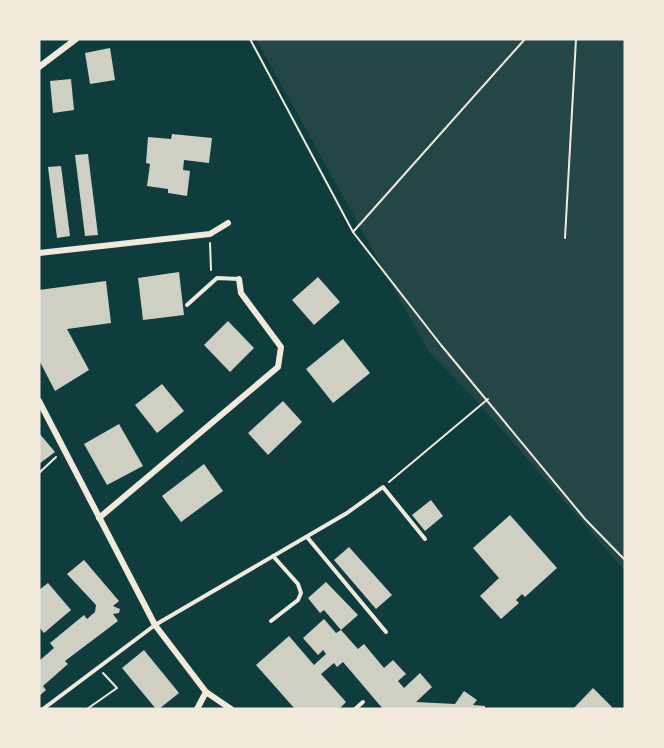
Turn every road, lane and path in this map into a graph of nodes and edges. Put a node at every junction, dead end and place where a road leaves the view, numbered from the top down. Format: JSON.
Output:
{"nodes":[{"id":1,"x":76,"y":39,"type":"edge"},
{"id":2,"x":250,"y":39,"type":"edge"},
{"id":3,"x":525,"y":39,"type":"edge"},
{"id":4,"x":576,"y":39,"type":"edge"},
{"id":5,"x":39,"y":68,"type":"edge"},
{"id":6,"x":228,"y":223,"type":"dead end"},
{"id":7,"x":353,"y":232,"type":"junction"},
{"id":8,"x":210,"y":234,"type":"junction"},
{"id":9,"x":565,"y":238,"type":"dead end"},
{"id":10,"x":39,"y":253,"type":"edge"},
{"id":11,"x":217,"y":278,"type":"junction"},
{"id":12,"x":239,"y":279,"type":"joint"},
{"id":13,"x":187,"y":305,"type":"dead end"},
{"id":14,"x":488,"y":399,"type":"junction"},
{"id":15,"x":39,"y":401,"type":"edge"},
{"id":16,"x":65,"y":449,"type":"junction"},
{"id":17,"x":39,"y":473,"type":"edge"},
{"id":18,"x":383,"y":487,"type":"junction"},
{"id":19,"x":99,"y":518,"type":"junction"},
{"id":20,"x":307,"y":537,"type":"junction"},
{"id":21,"x":425,"y":539,"type":"dead end"},
{"id":22,"x":273,"y":556,"type":"junction"},
{"id":23,"x":625,"y":560,"type":"edge"},
{"id":24,"x":271,"y":621,"type":"dead end"},
{"id":25,"x":155,"y":624,"type":"junction"},
{"id":26,"x":386,"y":632,"type":"dead end"},
{"id":27,"x":97,"y":667,"type":"junction"},
{"id":28,"x":207,"y":692,"type":"junction"},
{"id":29,"x":363,"y":702,"type":"dead end"},
{"id":30,"x":43,"y":709,"type":"edge"},
{"id":31,"x":87,"y":709,"type":"edge"},
{"id":32,"x":197,"y":709,"type":"edge"},
{"id":33,"x":231,"y":709,"type":"edge"},
{"id":34,"x":355,"y":709,"type":"edge"}],
"edges":[{"from":1,"to":5,"type":"street"},
{"from":2,"to":7,"type":"path"},
{"from":3,"to":7,"type":"path"},
{"from":4,"to":9,"type":"path"},
{"from":6,"to":8,"type":"street"},
{"from":7,"to":14,"type":"path"},
{"from":8,"to":10,"type":"street"},
{"from":8,"to":11,"type":"path"},
{"from":11,"to":12,"type":"lane"},
{"from":11,"to":13,"type":"lane"},
{"from":12,"to":19,"type":"street"},
{"from":14,"to":18,"type":"path"},
{"from":14,"to":23,"type":"path"},
{"from":15,"to":16,"type":"street"},
{"from":16,"to":17,"type":"path"},
{"from":16,"to":19,"type":"street"},
{"from":18,"to":20,"type":"lane"},
{"from":18,"to":21,"type":"lane"},
{"from":19,"to":25,"type":"street"},
{"from":20,"to":22,"type":"lane"},
{"from":20,"to":26,"type":"lane"},
{"from":22,"to":24,"type":"lane"},
{"from":22,"to":25,"type":"lane"},
{"from":25,"to":27,"type":"lane"},
{"from":25,"to":28,"type":"street"},
{"from":27,"to":30,"type":"lane"},
{"from":27,"to":31,"type":"path"},
{"from":28,"to":32,"type":"street"},
{"from":28,"to":33,"type":"street"},
{"from":29,"to":34,"type":"lane"}]}
